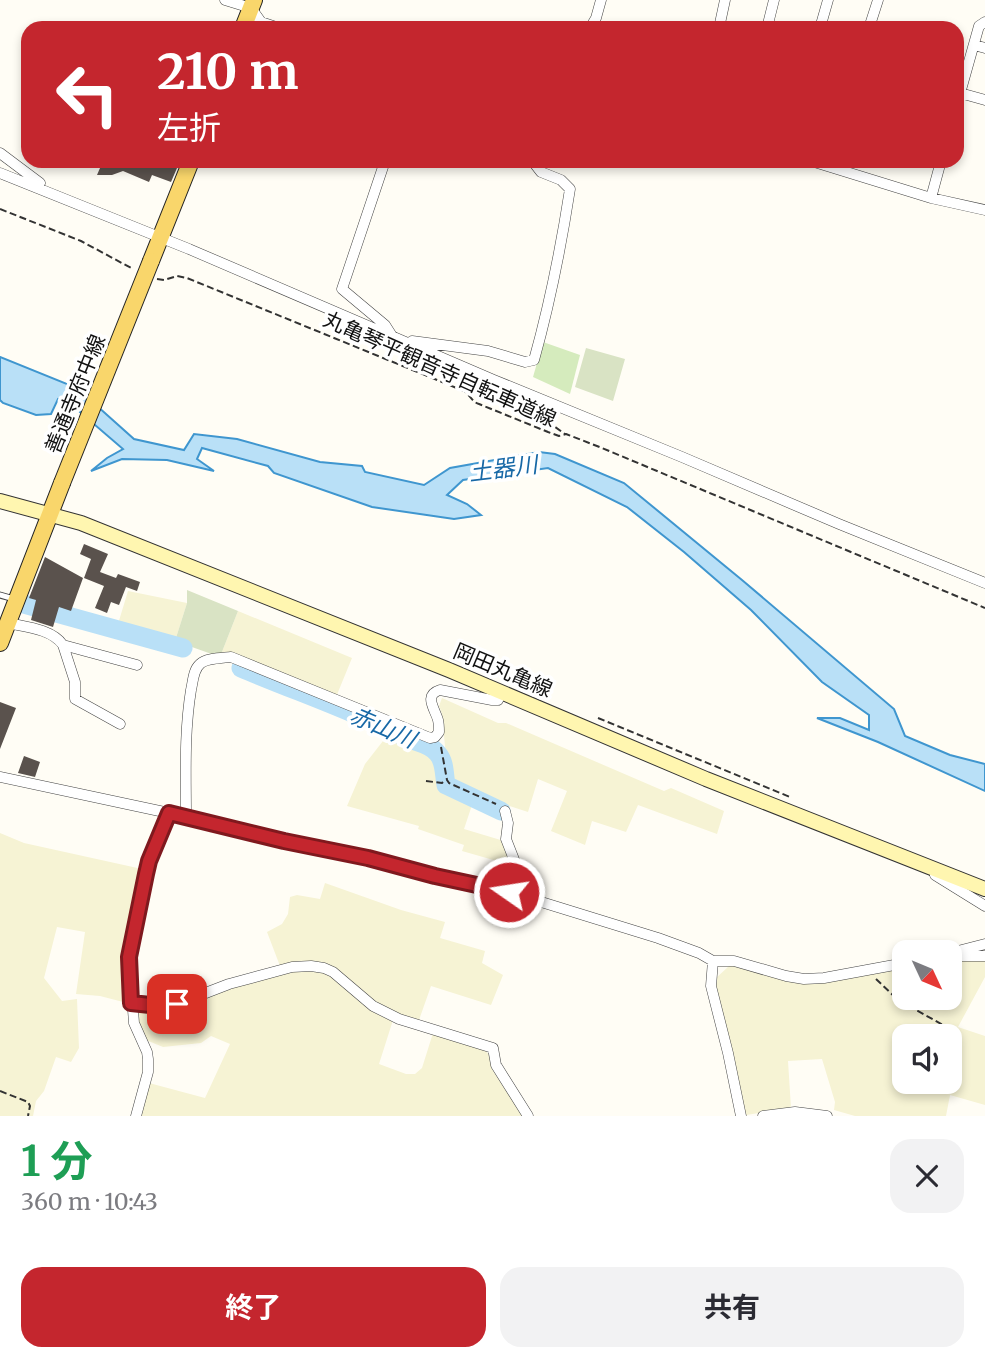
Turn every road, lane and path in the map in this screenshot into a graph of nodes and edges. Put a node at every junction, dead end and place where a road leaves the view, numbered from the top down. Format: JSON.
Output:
{"nodes":[{"id":1,"x":225,"y":0,"type":"edge"},
{"id":2,"x":601,"y":0,"type":"edge"},
{"id":3,"x":725,"y":0,"type":"edge"},
{"id":4,"x":775,"y":0,"type":"edge"},
{"id":5,"x":828,"y":0,"type":"edge"},
{"id":6,"x":877,"y":0,"type":"edge"},
{"id":7,"x":252,"y":4,"type":"edge"},
{"id":8,"x":246,"y":21,"type":"edge"},
{"id":9,"x":260,"y":21,"type":"edge"},
{"id":10,"x":594,"y":21,"type":"edge"},
{"id":11,"x":720,"y":21,"type":"edge"},
{"id":12,"x":769,"y":21,"type":"edge"},
{"id":13,"x":822,"y":21,"type":"edge"},
{"id":14,"x":871,"y":21,"type":"edge"},
{"id":15,"x":985,"y":22,"type":"edge"},
{"id":16,"x":974,"y":45,"type":"junction"},
{"id":17,"x":985,"y":48,"type":"edge"},
{"id":18,"x":964,"y":81,"type":"edge"},
{"id":19,"x":964,"y":99,"type":"edge"},
{"id":20,"x":985,"y":100,"type":"edge"},
{"id":21,"x":0,"y":153,"type":"edge"},
{"id":22,"x":188,"y":168,"type":"edge"},
{"id":23,"x":383,"y":168,"type":"edge"},
{"id":24,"x":538,"y":168,"type":"edge"},
{"id":25,"x":834,"y":168,"type":"edge"},
{"id":26,"x":939,"y":168,"type":"edge"},
{"id":27,"x":0,"y":173,"type":"edge"},
{"id":28,"x":38,"y":188,"type":"junction"},
{"id":29,"x":931,"y":198,"type":"junction"},
{"id":30,"x":0,"y":209,"type":"edge"},
{"id":31,"x":985,"y":210,"type":"edge"},
{"id":32,"x":161,"y":238,"type":"junction"},
{"id":33,"x":144,"y":266,"type":"junction"},
{"id":34,"x":158,"y":279,"type":"dead end"},
{"id":35,"x":397,"y":338,"type":"junction"},
{"id":36,"x":517,"y":401,"type":"dead end"},
{"id":37,"x":566,"y":434,"type":"junction"},
{"id":38,"x":0,"y":501,"type":"edge"},
{"id":39,"x":51,"y":515,"type":"junction"},
{"id":40,"x":985,"y":583,"type":"edge"},
{"id":41,"x":0,"y":595,"type":"edge"},
{"id":42,"x":17,"y":600,"type":"junction"},
{"id":43,"x":985,"y":608,"type":"edge"},
{"id":44,"x":8,"y":623,"type":"junction"},
{"id":45,"x":0,"y":643,"type":"edge"},
{"id":46,"x":63,"y":645,"type":"junction"},
{"id":47,"x":137,"y":665,"type":"dead end"},
{"id":48,"x":489,"y":673,"type":"dead end"},
{"id":49,"x":504,"y":686,"type":"junction"},
{"id":50,"x":597,"y":718,"type":"dead end"},
{"id":51,"x":120,"y":724,"type":"dead end"},
{"id":52,"x":435,"y":737,"type":"junction"},
{"id":53,"x":0,"y":777,"type":"edge"},
{"id":54,"x":447,"y":780,"type":"junction"},
{"id":55,"x":426,"y":781,"type":"dead end"},
{"id":56,"x":466,"y":790,"type":"junction"},
{"id":57,"x":464,"y":796,"type":"dead end"},
{"id":58,"x":793,"y":799,"type":"dead end"},
{"id":59,"x":505,"y":811,"type":"joint"},
{"id":60,"x":169,"y":813,"type":"junction"},
{"id":61,"x":186,"y":817,"type":"junction"},
{"id":62,"x":913,"y":860,"type":"junction"},
{"id":63,"x":985,"y":889,"type":"edge"},
{"id":64,"x":509,"y":892,"type":"junction"},
{"id":65,"x":985,"y":906,"type":"edge"},
{"id":66,"x":985,"y":944,"type":"edge"},
{"id":67,"x":962,"y":951,"type":"edge"},
{"id":68,"x":962,"y":955,"type":"edge"},
{"id":69,"x":985,"y":956,"type":"edge"},
{"id":70,"x":713,"y":961,"type":"junction"},
{"id":71,"x":892,"y":966,"type":"edge"},
{"id":72,"x":869,"y":970,"type":"junction"},
{"id":73,"x":131,"y":1003,"type":"junction"},
{"id":74,"x":941,"y":1024,"type":"edge"},
{"id":75,"x":0,"y":1091,"type":"edge"},
{"id":76,"x":29,"y":1116,"type":"edge"},
{"id":77,"x":136,"y":1116,"type":"edge"},
{"id":78,"x":527,"y":1116,"type":"edge"},
{"id":79,"x":741,"y":1116,"type":"edge"},
{"id":80,"x":763,"y":1116,"type":"edge"},
{"id":81,"x":827,"y":1116,"type":"edge"}],
"edges":[{"from":1,"to":7,"type":"street"},
{"from":2,"to":10,"type":"street"},
{"from":3,"to":11,"type":"street"},
{"from":4,"to":12,"type":"street"},
{"from":5,"to":13,"type":"street"},
{"from":6,"to":14,"type":"street"},
{"from":7,"to":8,"type":"main road"},
{"from":7,"to":9,"type":"street"},
{"from":15,"to":16,"type":"street"},
{"from":16,"to":17,"type":"street"},
{"from":16,"to":18,"type":"street"},
{"from":19,"to":20,"type":"street"},
{"from":21,"to":28,"type":"street"},
{"from":22,"to":32,"type":"main road","name":"善通寺府中線"},
{"from":23,"to":35,"type":"street"},
{"from":24,"to":35,"type":"street"},
{"from":25,"to":29,"type":"street"},
{"from":26,"to":29,"type":"street"},
{"from":27,"to":28,"type":"street"},
{"from":28,"to":32,"type":"street"},
{"from":29,"to":31,"type":"street"},
{"from":30,"to":33,"type":"path"},
{"from":32,"to":33,"type":"main road","name":"善通寺府中線"},
{"from":32,"to":35,"type":"street"},
{"from":33,"to":39,"type":"main road","name":"善通寺府中線","bridge":true},
{"from":34,"to":37,"type":"path","name":"丸亀琴平観音寺自転車道線"},
{"from":35,"to":40,"type":"street"},
{"from":36,"to":37,"type":"path"},
{"from":37,"to":43,"type":"path","name":"丸亀琴平観音寺自転車道線"},
{"from":38,"to":39,"type":"main road","name":"岡田丸亀線"},
{"from":39,"to":42,"type":"main road","name":"善通寺府中線"},
{"from":39,"to":49,"type":"main road","name":"岡田丸亀線"},
{"from":41,"to":42,"type":"lane"},
{"from":42,"to":44,"type":"main road","name":"善通寺府中線"},
{"from":44,"to":45,"type":"main road","name":"善通寺府中線"},
{"from":44,"to":46,"type":"street"},
{"from":46,"to":47,"type":"street"},
{"from":46,"to":51,"type":"street"},
{"from":48,"to":49,"type":"path"},
{"from":49,"to":52,"type":"street"},
{"from":49,"to":62,"type":"main road","name":"岡田丸亀線"},
{"from":50,"to":58,"type":"path"},
{"from":52,"to":54,"type":"path"},
{"from":52,"to":61,"type":"street"},
{"from":53,"to":60,"type":"street"},
{"from":54,"to":55,"type":"path"},
{"from":54,"to":56,"type":"path"},
{"from":56,"to":57,"type":"path"},
{"from":56,"to":59,"type":"path"},
{"from":59,"to":64,"type":"street"},
{"from":60,"to":61,"type":"street"},
{"from":60,"to":73,"type":"street"},
{"from":61,"to":64,"type":"street"},
{"from":62,"to":63,"type":"main road","name":"岡田丸亀線"},
{"from":62,"to":65,"type":"street"},
{"from":64,"to":70,"type":"street"},
{"from":66,"to":67,"type":"street"},
{"from":68,"to":69,"type":"street"},
{"from":70,"to":72,"type":"street"},
{"from":70,"to":79,"type":"street"},
{"from":71,"to":72,"type":"street"},
{"from":72,"to":74,"type":"path"},
{"from":73,"to":77,"type":"street"},
{"from":73,"to":78,"type":"street"},
{"from":75,"to":76,"type":"path"},
{"from":80,"to":81,"type":"street"}]}
